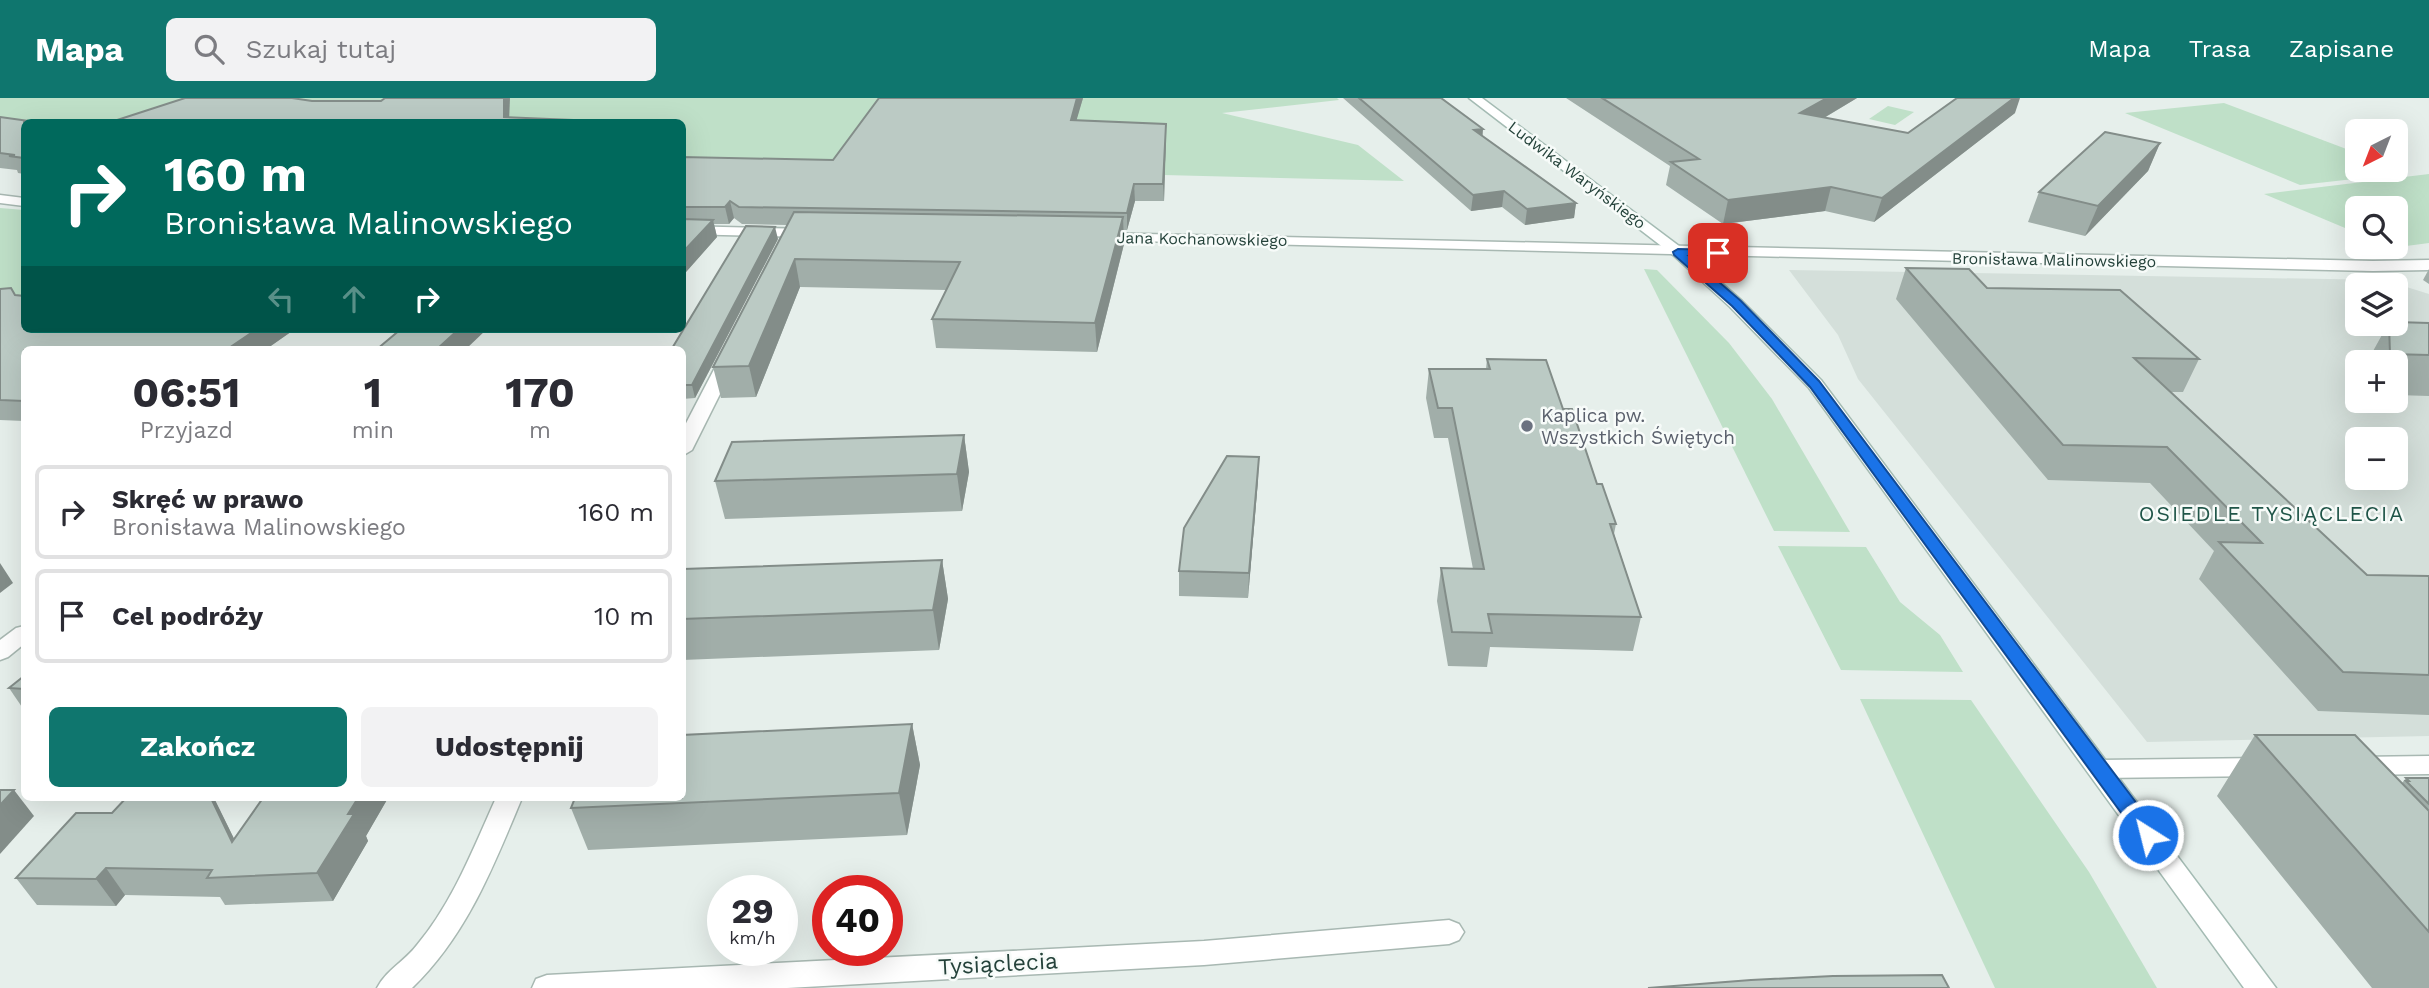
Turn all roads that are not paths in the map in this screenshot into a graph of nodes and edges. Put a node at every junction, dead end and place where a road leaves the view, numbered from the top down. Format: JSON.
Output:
{"nodes":[{"id":1,"x":1475,"y":98,"type":"edge"},
{"id":2,"x":0,"y":199,"type":"edge"},
{"id":3,"x":21,"y":202,"type":"edge"},
{"id":4,"x":686,"y":230,"type":"edge"},
{"id":5,"x":819,"y":233,"type":"edge"},
{"id":6,"x":1084,"y":237,"type":"edge"},
{"id":7,"x":1678,"y":252,"type":"junction"},
{"id":8,"x":2429,"y":265,"type":"edge"},
{"id":9,"x":737,"y":340,"type":"edge"},
{"id":10,"x":686,"y":442,"type":"edge"},
{"id":11,"x":21,"y":636,"type":"edge"},
{"id":12,"x":0,"y":653,"type":"edge"},
{"id":13,"x":2429,"y":765,"type":"edge"},
{"id":14,"x":2331,"y":766,"type":"edge"},
{"id":15,"x":2290,"y":767,"type":"edge"},
{"id":16,"x":2100,"y":769,"type":"junction"},
{"id":17,"x":508,"y":801,"type":"edge"},
{"id":18,"x":1449,"y":932,"type":"dead end"},
{"id":19,"x":392,"y":988,"type":"edge"},
{"id":20,"x":547,"y":988,"type":"edge"},
{"id":21,"x":2261,"y":988,"type":"edge"}],
"edges":[{"from":1,"to":7,"type":"street","name":"Ludwika Waryńskiego"},
{"from":2,"to":3,"type":"street"},
{"from":4,"to":5,"type":"street"},
{"from":6,"to":7,"type":"street","name":"Jana Kochanowskiego"},
{"from":7,"to":8,"type":"street","name":"Bronisława Malinowskiego"},
{"from":7,"to":16,"type":"street","name":"Ludwika Waryńskiego"},
{"from":9,"to":10,"type":"street"},
{"from":11,"to":12,"type":"street"},
{"from":13,"to":14,"type":"street"},
{"from":15,"to":16,"type":"street"},
{"from":16,"to":21,"type":"street","name":"Ludwika Waryńskiego"},
{"from":17,"to":19,"type":"street"},
{"from":18,"to":20,"type":"street","name":"Tysiąclecia"}]}
